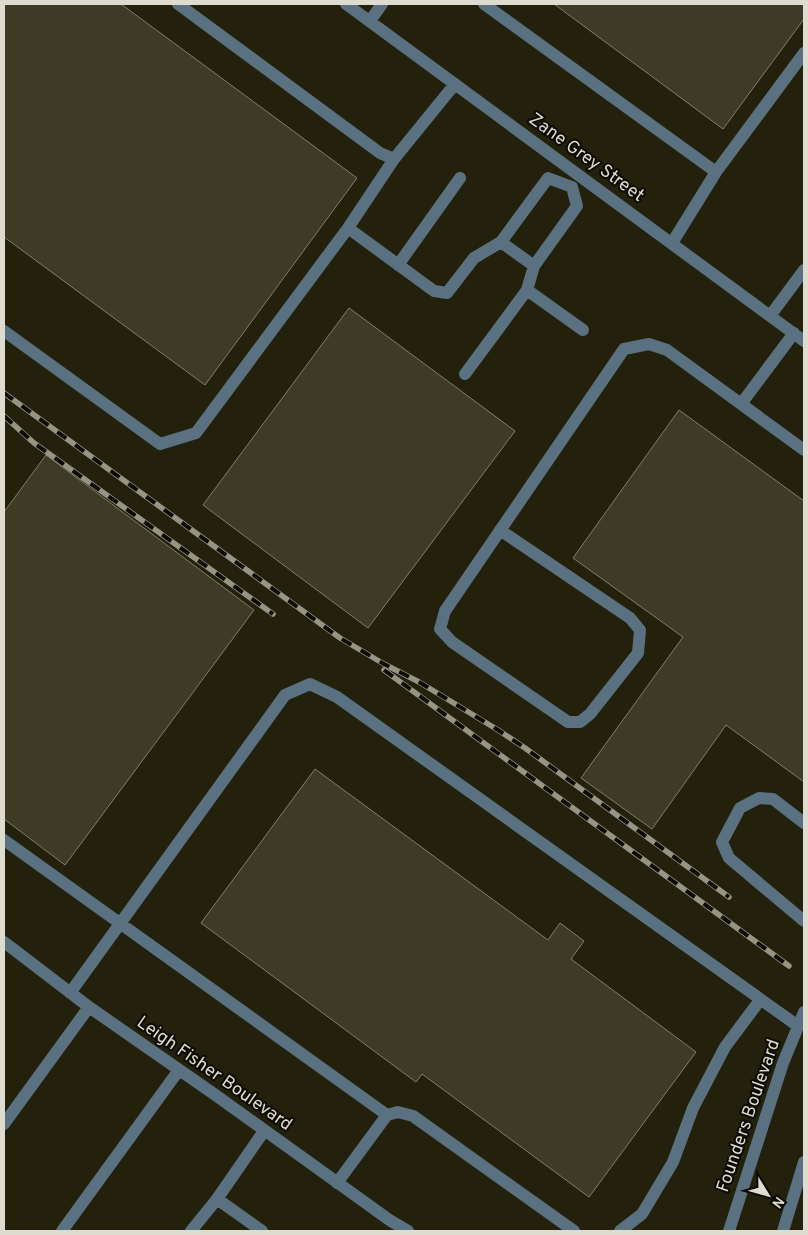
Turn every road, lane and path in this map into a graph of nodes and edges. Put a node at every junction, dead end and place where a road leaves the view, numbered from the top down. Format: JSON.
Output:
{"nodes":[{"id":1,"x":178,"y":4,"type":"edge"},
{"id":2,"x":346,"y":4,"type":"edge"},
{"id":3,"x":382,"y":4,"type":"edge"},
{"id":4,"x":484,"y":4,"type":"edge"},
{"id":5,"x":370,"y":21,"type":"junction"},
{"id":6,"x":804,"y":53,"type":"edge"},
{"id":7,"x":455,"y":84,"type":"junction"},
{"id":8,"x":394,"y":159,"type":"junction"},
{"id":9,"x":716,"y":172,"type":"junction"},
{"id":10,"x":580,"y":176,"type":"junction"},
{"id":11,"x":460,"y":178,"type":"dead end"},
{"id":12,"x":572,"y":187,"type":"junction"},
{"id":13,"x":348,"y":228,"type":"junction"},
{"id":14,"x":501,"y":242,"type":"junction"},
{"id":15,"x":672,"y":243,"type":"junction"},
{"id":16,"x":398,"y":265,"type":"junction"},
{"id":17,"x":534,"y":266,"type":"junction"},
{"id":18,"x":804,"y":270,"type":"edge"},
{"id":19,"x":527,"y":290,"type":"junction"},
{"id":20,"x":770,"y":316,"type":"junction"},
{"id":21,"x":583,"y":330,"type":"dead end"},
{"id":22,"x":4,"y":331,"type":"edge"},
{"id":23,"x":799,"y":337,"type":"edge"},
{"id":24,"x":466,"y":374,"type":"dead end"},
{"id":25,"x":741,"y":404,"type":"junction"},
{"id":26,"x":804,"y":450,"type":"edge"},
{"id":27,"x":500,"y":530,"type":"junction"},
{"id":28,"x":804,"y":823,"type":"edge"},
{"id":29,"x":4,"y":840,"type":"edge"},
{"id":30,"x":804,"y":921,"type":"edge"},
{"id":31,"x":120,"y":923,"type":"junction"},
{"id":32,"x":4,"y":942,"type":"edge"},
{"id":33,"x":70,"y":992,"type":"junction"},
{"id":34,"x":760,"y":1000,"type":"junction"},
{"id":35,"x":89,"y":1007,"type":"junction"},
{"id":36,"x":804,"y":1012,"type":"edge"},
{"id":37,"x":798,"y":1026,"type":"junction"},
{"id":38,"x":179,"y":1070,"type":"junction"},
{"id":39,"x":387,"y":1115,"type":"junction"},
{"id":40,"x":4,"y":1124,"type":"edge"},
{"id":41,"x":264,"y":1131,"type":"junction"},
{"id":42,"x":804,"y":1162,"type":"edge"},
{"id":43,"x":337,"y":1183,"type":"junction"},
{"id":44,"x":217,"y":1199,"type":"junction"},
{"id":45,"x":62,"y":1231,"type":"edge"},
{"id":46,"x":191,"y":1231,"type":"edge"},
{"id":47,"x":262,"y":1231,"type":"edge"},
{"id":48,"x":408,"y":1231,"type":"edge"},
{"id":49,"x":574,"y":1231,"type":"edge"},
{"id":50,"x":620,"y":1231,"type":"edge"},
{"id":51,"x":729,"y":1231,"type":"edge"},
{"id":52,"x":783,"y":1231,"type":"edge"}],
"edges":[{"from":1,"to":8,"type":"street"},
{"from":2,"to":5,"type":"street","name":"Zane Grey Street"},
{"from":3,"to":5,"type":"street"},
{"from":4,"to":9,"type":"street"},
{"from":5,"to":7,"type":"street","name":"Zane Grey Street"},
{"from":6,"to":9,"type":"street"},
{"from":7,"to":8,"type":"street"},
{"from":7,"to":10,"type":"street","name":"Zane Grey Street"},
{"from":8,"to":13,"type":"street"},
{"from":9,"to":15,"type":"street"},
{"from":10,"to":12,"type":"street"},
{"from":10,"to":15,"type":"street","name":"Zane Grey Street"},
{"from":11,"to":16,"type":"street"},
{"from":12,"to":14,"type":"street"},
{"from":12,"to":17,"type":"street"},
{"from":13,"to":16,"type":"street"},
{"from":13,"to":22,"type":"street"},
{"from":14,"to":16,"type":"street"},
{"from":14,"to":17,"type":"street"},
{"from":15,"to":20,"type":"street","name":"Zane Grey Street"},
{"from":17,"to":19,"type":"street"},
{"from":18,"to":20,"type":"street"},
{"from":19,"to":21,"type":"street"},
{"from":19,"to":24,"type":"street"},
{"from":20,"to":23,"type":"street","name":"Zane Grey Street"},
{"from":23,"to":25,"type":"street"},
{"from":25,"to":26,"type":"street"},
{"from":25,"to":27,"type":"street"},
{"from":27,"to":27,"type":"street"},
{"from":28,"to":30,"type":"street"},
{"from":29,"to":31,"type":"street"},
{"from":31,"to":33,"type":"street"},
{"from":31,"to":34,"type":"street"},
{"from":31,"to":39,"type":"street"},
{"from":32,"to":33,"type":"street","name":"Leigh Fisher Boulevard"},
{"from":33,"to":35,"type":"street","name":"Leigh Fisher Boulevard"},
{"from":34,"to":37,"type":"street"},
{"from":34,"to":50,"type":"street"},
{"from":35,"to":38,"type":"street","name":"Leigh Fisher Boulevard"},
{"from":35,"to":40,"type":"street"},
{"from":36,"to":37,"type":"street","name":"Founders Boulevard"},
{"from":37,"to":51,"type":"street","name":"Founders Boulevard"},
{"from":38,"to":41,"type":"street","name":"Leigh Fisher Boulevard"},
{"from":38,"to":45,"type":"street"},
{"from":39,"to":43,"type":"street"},
{"from":39,"to":49,"type":"street"},
{"from":41,"to":43,"type":"street","name":"Leigh Fisher Boulevard"},
{"from":41,"to":44,"type":"street"},
{"from":42,"to":52,"type":"street"},
{"from":43,"to":48,"type":"street","name":"Leigh Fisher Boulevard"},
{"from":44,"to":46,"type":"street"},
{"from":44,"to":47,"type":"street"}]}
